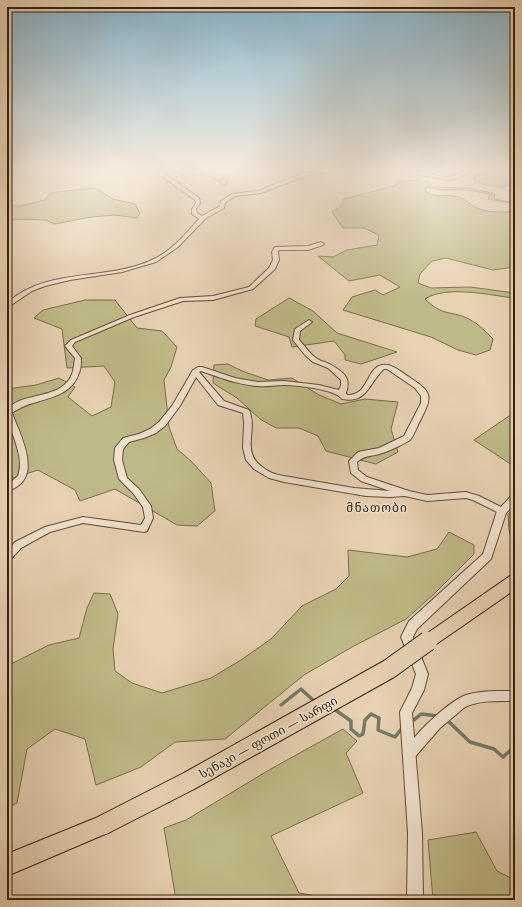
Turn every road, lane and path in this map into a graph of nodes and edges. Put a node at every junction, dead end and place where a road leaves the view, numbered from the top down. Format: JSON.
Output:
{"nodes":[{"id":1,"x":194,"y":213,"type":"edge"},
{"id":2,"x":213,"y":213,"type":"edge"},
{"id":3,"x":202,"y":218,"type":"junction"},
{"id":4,"x":321,"y":244,"type":"dead end"},
{"id":5,"x":7,"y":306,"type":"edge"},
{"id":6,"x":309,"y":322,"type":"dead end"},
{"id":7,"x":195,"y":372,"type":"junction"},
{"id":8,"x":342,"y":393,"type":"junction"},
{"id":9,"x":7,"y":488,"type":"edge"},
{"id":10,"x":408,"y":494,"type":"junction"},
{"id":11,"x":515,"y":498,"type":"edge"},
{"id":12,"x":502,"y":511,"type":"junction"},
{"id":13,"x":7,"y":557,"type":"edge"},
{"id":14,"x":515,"y":581,"type":"edge"},
{"id":15,"x":515,"y":696,"type":"edge"},
{"id":16,"x":409,"y":755,"type":"junction"},
{"id":17,"x":7,"y":866,"type":"edge"},
{"id":18,"x":415,"y":900,"type":"edge"}],
"edges":[{"from":1,"to":3,"type":"street"},
{"from":2,"to":3,"type":"street"},
{"from":3,"to":5,"type":"street"},
{"from":4,"to":9,"type":"street"},
{"from":6,"to":8,"type":"street"},
{"from":7,"to":8,"type":"street"},
{"from":7,"to":10,"type":"street"},
{"from":7,"to":13,"type":"street"},
{"from":8,"to":10,"type":"street"},
{"from":10,"to":12,"type":"street"},
{"from":11,"to":12,"type":"street"},
{"from":12,"to":16,"type":"street"},
{"from":14,"to":17,"type":"highway","name":"სენაკი — ფოთი — სარფი","bridge":true},
{"from":15,"to":16,"type":"street"},
{"from":16,"to":18,"type":"street"}]}
